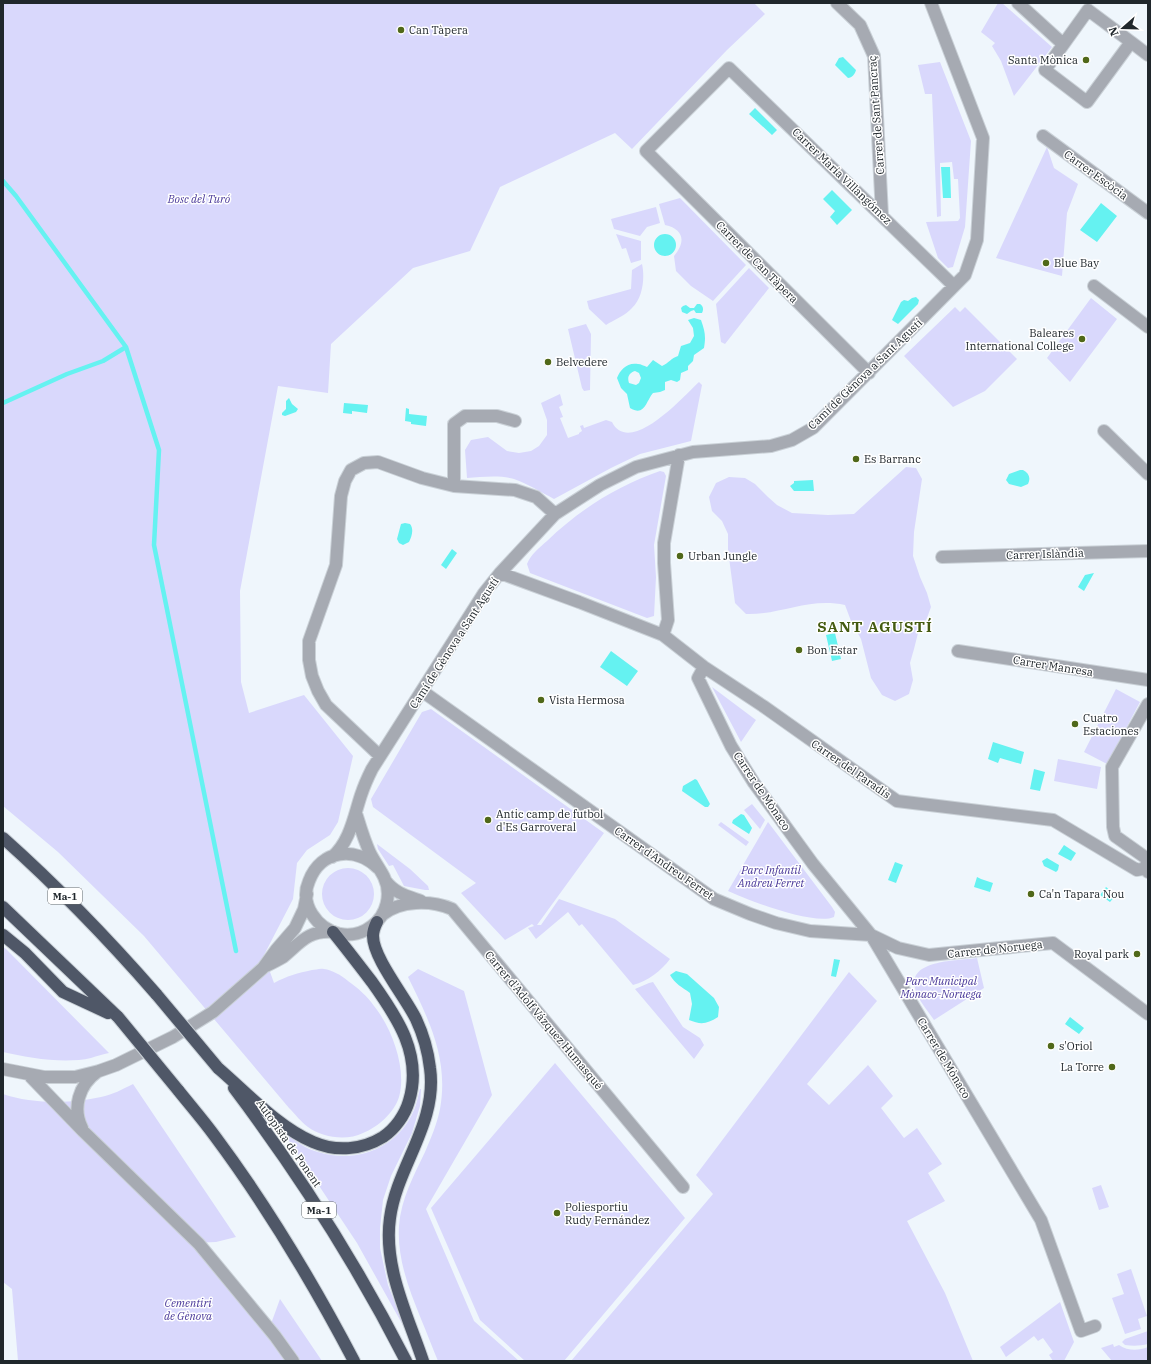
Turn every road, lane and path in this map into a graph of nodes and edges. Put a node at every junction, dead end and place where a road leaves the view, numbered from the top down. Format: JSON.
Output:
{"nodes":[{"id":1,"x":837,"y":3,"type":"edge"},
{"id":2,"x":931,"y":3,"type":"edge"},
{"id":3,"x":1018,"y":3,"type":"edge"},
{"id":4,"x":1131,"y":42,"type":"junction"},
{"id":5,"x":1063,"y":44,"type":"junction"},
{"id":6,"x":1148,"y":55,"type":"edge"},
{"id":7,"x":1043,"y":136,"type":"dead end"},
{"id":8,"x":646,"y":151,"type":"joint"},
{"id":9,"x":1148,"y":213,"type":"edge"},
{"id":10,"x":882,"y":215,"type":"junction"},
{"id":11,"x":954,"y":286,"type":"junction"},
{"id":12,"x":1094,"y":286,"type":"dead end"},
{"id":13,"x":1148,"y":327,"type":"edge"},
{"id":14,"x":869,"y":373,"type":"junction"},
{"id":15,"x":515,"y":421,"type":"dead end"},
{"id":16,"x":1104,"y":431,"type":"dead end"},
{"id":17,"x":678,"y":455,"type":"junction"},
{"id":18,"x":1148,"y":474,"type":"edge"},
{"id":19,"x":454,"y":486,"type":"junction"},
{"id":20,"x":555,"y":514,"type":"junction"},
{"id":21,"x":1148,"y":551,"type":"edge"},
{"id":22,"x":942,"y":557,"type":"dead end"},
{"id":23,"x":500,"y":573,"type":"junction"},
{"id":24,"x":663,"y":635,"type":"junction"},
{"id":25,"x":958,"y":651,"type":"dead end"},
{"id":26,"x":704,"y":667,"type":"junction"},
{"id":27,"x":1148,"y":680,"type":"edge"},
{"id":28,"x":422,"y":692,"type":"junction"},
{"id":29,"x":1148,"y":704,"type":"edge"},
{"id":30,"x":380,"y":756,"type":"junction"},
{"id":31,"x":356,"y":813,"type":"junction"},
{"id":32,"x":3,"y":838,"type":"edge"},
{"id":33,"x":332,"y":857,"type":"junction"},
{"id":34,"x":1148,"y":870,"type":"edge"},
{"id":35,"x":381,"y":874,"type":"junction"},
{"id":36,"x":307,"y":894,"type":"junction"},
{"id":37,"x":426,"y":903,"type":"junction"},
{"id":38,"x":3,"y":907,"type":"edge"},
{"id":39,"x":380,"y":919,"type":"junction"},
{"id":40,"x":333,"y":932,"type":"junction"},
{"id":41,"x":3,"y":935,"type":"edge"},
{"id":42,"x":871,"y":935,"type":"junction"},
{"id":43,"x":264,"y":968,"type":"junction"},
{"id":44,"x":1148,"y":1014,"type":"edge"},
{"id":45,"x":118,"y":1017,"type":"junction"},
{"id":46,"x":218,"y":1068,"type":"junction"},
{"id":47,"x":3,"y":1069,"type":"edge"},
{"id":48,"x":99,"y":1071,"type":"junction"},
{"id":49,"x":28,"y":1074,"type":"junction"},
{"id":50,"x":83,"y":1131,"type":"junction"},
{"id":51,"x":683,"y":1187,"type":"dead end"},
{"id":52,"x":1095,"y":1326,"type":"dead end"},
{"id":53,"x":293,"y":1361,"type":"edge"},
{"id":54,"x":354,"y":1361,"type":"edge"},
{"id":55,"x":406,"y":1361,"type":"edge"},
{"id":56,"x":423,"y":1361,"type":"edge"}],
"edges":[{"from":1,"to":10,"type":"street","name":"Carrer de Sant Pancraç"},
{"from":2,"to":11,"type":"street","name":"Camí de Gènova a Sant Agustí"},
{"from":3,"to":5,"type":"street"},
{"from":4,"to":5,"type":"street"},
{"from":4,"to":5,"type":"street"},
{"from":4,"to":6,"type":"street"},
{"from":7,"to":9,"type":"street","name":"Carrer Escòcia"},
{"from":8,"to":10,"type":"street","name":"Carrer María Villangómez"},
{"from":8,"to":14,"type":"street","name":"Carrer de Can Tàpera"},
{"from":10,"to":11,"type":"street","name":"Carrer María Villangómez"},
{"from":11,"to":14,"type":"street","name":"Camí de Gènova a Sant Agustí"},
{"from":12,"to":13,"type":"street"},
{"from":14,"to":17,"type":"street","name":"Camí de Gènova a Sant Agustí"},
{"from":15,"to":19,"type":"street"},
{"from":16,"to":18,"type":"street"},
{"from":17,"to":20,"type":"street","name":"Camí de Gènova a Sant Agustí"},
{"from":17,"to":24,"type":"street"},
{"from":19,"to":20,"type":"street"},
{"from":19,"to":30,"type":"street"},
{"from":20,"to":23,"type":"street","name":"Camí de Gènova a Sant Agustí"},
{"from":21,"to":22,"type":"street","name":"Carrer Islàndia"},
{"from":23,"to":24,"type":"street"},
{"from":23,"to":28,"type":"street","name":"Camí de Gènova a Sant Agustí"},
{"from":24,"to":26,"type":"street","name":"Carrer del Paradís"},
{"from":25,"to":27,"type":"street","name":"Carrer Manresa"},
{"from":26,"to":34,"type":"street","name":"Carrer del Paradís"},
{"from":26,"to":42,"type":"street","name":"Carrer de Mònaco"},
{"from":28,"to":30,"type":"street","name":"Camí de Gènova a Sant Agustí"},
{"from":28,"to":42,"type":"street","name":"Carrer d'Andreu Ferret"},
{"from":29,"to":34,"type":"street","name":"Carrer del Paradís"},
{"from":30,"to":31,"type":"street","name":"Camí de Gènova a Sant Agustí"},
{"from":31,"to":33,"type":"street","name":"Camí de Gènova a Sant Agustí"},
{"from":31,"to":35,"type":"street"},
{"from":32,"to":46,"type":"highway","number":"Ma-1","bridge":true},
{"from":33,"to":35,"type":"street"},
{"from":33,"to":36,"type":"street"},
{"from":35,"to":37,"type":"street"},
{"from":35,"to":39,"type":"street"},
{"from":36,"to":40,"type":"street"},
{"from":36,"to":43,"type":"street"},
{"from":37,"to":39,"type":"street","name":"Carrer d'Adolf Vázquez Humasqué"},
{"from":37,"to":51,"type":"street","name":"Carrer d'Adolf Vázquez Humasqué"},
{"from":38,"to":45,"type":"highway"},
{"from":39,"to":40,"type":"street"},
{"from":39,"to":56,"type":"highway"},
{"from":40,"to":43,"type":"street"},
{"from":40,"to":46,"type":"highway"},
{"from":41,"to":45,"type":"highway"},
{"from":42,"to":44,"type":"street","name":"Carrer de Noruega"},
{"from":42,"to":52,"type":"street","name":"Carrer de Mònaco"},
{"from":43,"to":48,"type":"street"},
{"from":45,"to":54,"type":"highway","bridge":true},
{"from":46,"to":55,"type":"highway","name":"Autopista de Ponent","number":"Ma-1"},
{"from":47,"to":49,"type":"street"},
{"from":48,"to":49,"type":"street"},
{"from":48,"to":50,"type":"street"},
{"from":49,"to":50,"type":"street"},
{"from":50,"to":53,"type":"street"}]}
